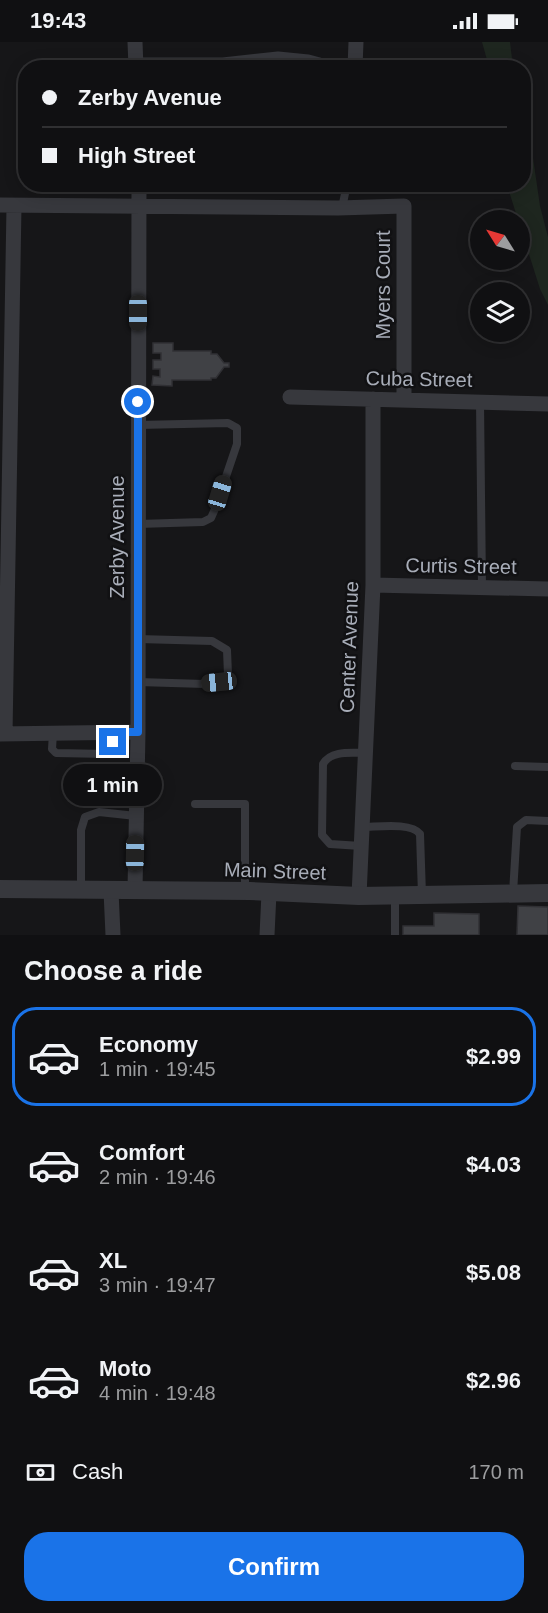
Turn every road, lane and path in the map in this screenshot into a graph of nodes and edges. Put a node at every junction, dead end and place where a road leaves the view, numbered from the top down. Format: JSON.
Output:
{"nodes":[{"id":1,"x":135,"y":42,"type":"edge"},
{"id":2,"x":356,"y":42,"type":"edge"},
{"id":3,"x":136,"y":60,"type":"edge"},
{"id":4,"x":267,"y":60,"type":"edge"},
{"id":5,"x":288,"y":60,"type":"edge"},
{"id":6,"x":356,"y":60,"type":"edge"},
{"id":7,"x":139,"y":192,"type":"edge"},
{"id":8,"x":345,"y":192,"type":"edge"},
{"id":9,"x":7,"y":205,"type":"edge"},
{"id":10,"x":138,"y":205,"type":"junction"},
{"id":11,"x":342,"y":208,"type":"junction"},
{"id":12,"x":290,"y":397,"type":"dead end"},
{"id":13,"x":373,"y":399,"type":"junction"},
{"id":14,"x":404,"y":399,"type":"junction"},
{"id":15,"x":480,"y":402,"type":"junction"},
{"id":16,"x":548,"y":404,"type":"edge"},
{"id":17,"x":138,"y":425,"type":"junction"},
{"id":18,"x":138,"y":524,"type":"junction"},
{"id":19,"x":373,"y":585,"type":"junction"},
{"id":20,"x":482,"y":588,"type":"junction"},
{"id":21,"x":548,"y":589,"type":"edge"},
{"id":22,"x":138,"y":639,"type":"junction"},
{"id":23,"x":138,"y":682,"type":"junction"},
{"id":24,"x":112,"y":732,"type":"junction"},
{"id":25,"x":138,"y":732,"type":"junction"},
{"id":26,"x":53,"y":733,"type":"junction"},
{"id":27,"x":2,"y":734,"type":"edge"},
{"id":28,"x":366,"y":753,"type":"junction"},
{"id":29,"x":514,"y":766,"type":"dead end"},
{"id":30,"x":548,"y":767,"type":"edge"},
{"id":31,"x":195,"y":804,"type":"dead end"},
{"id":32,"x":136,"y":816,"type":"junction"},
{"id":33,"x":548,"y":821,"type":"edge"},
{"id":34,"x":362,"y":827,"type":"junction"},
{"id":35,"x":361,"y":846,"type":"junction"},
{"id":36,"x":0,"y":890,"type":"edge"},
{"id":37,"x":81,"y":890,"type":"junction"},
{"id":38,"x":135,"y":890,"type":"junction"},
{"id":39,"x":111,"y":891,"type":"junction"},
{"id":40,"x":245,"y":891,"type":"junction"},
{"id":41,"x":269,"y":893,"type":"junction"},
{"id":42,"x":513,"y":893,"type":"junction"},
{"id":43,"x":548,"y":893,"type":"edge"},
{"id":44,"x":395,"y":895,"type":"junction"},
{"id":45,"x":422,"y":895,"type":"junction"},
{"id":46,"x":359,"y":896,"type":"junction"},
{"id":47,"x":113,"y":935,"type":"edge"},
{"id":48,"x":267,"y":935,"type":"edge"},
{"id":49,"x":395,"y":935,"type":"edge"}],
"edges":[{"from":1,"to":3,"type":"street"},
{"from":2,"to":6,"type":"street"},
{"from":4,"to":5,"type":"street"},
{"from":7,"to":10,"type":"street","name":"Zerby Avenue"},
{"from":8,"to":11,"type":"lane"},
{"from":9,"to":10,"type":"street"},
{"from":9,"to":27,"type":"street"},
{"from":10,"to":11,"type":"street"},
{"from":10,"to":17,"type":"street","name":"Zerby Avenue"},
{"from":11,"to":14,"type":"street","name":"Myers Court"},
{"from":12,"to":13,"type":"street","name":"Cuba Street"},
{"from":13,"to":14,"type":"street","name":"Cuba Street"},
{"from":13,"to":19,"type":"street","name":"Center Avenue"},
{"from":14,"to":15,"type":"street","name":"Cuba Street"},
{"from":15,"to":16,"type":"street","name":"Cuba Street"},
{"from":15,"to":20,"type":"lane"},
{"from":17,"to":18,"type":"street","name":"Zerby Avenue"},
{"from":17,"to":18,"type":"lane"},
{"from":18,"to":22,"type":"street","name":"Zerby Avenue"},
{"from":19,"to":20,"type":"street","name":"Curtis Street"},
{"from":19,"to":28,"type":"street","name":"Center Avenue"},
{"from":20,"to":21,"type":"street","name":"Curtis Street"},
{"from":22,"to":23,"type":"street","name":"Zerby Avenue"},
{"from":22,"to":23,"type":"lane"},
{"from":23,"to":25,"type":"street","name":"Zerby Avenue"},
{"from":24,"to":25,"type":"street"},
{"from":24,"to":26,"type":"street"},
{"from":24,"to":26,"type":"lane"},
{"from":25,"to":32,"type":"street","name":"Zerby Avenue"},
{"from":26,"to":27,"type":"street"},
{"from":28,"to":34,"type":"street","name":"Center Avenue"},
{"from":28,"to":35,"type":"lane"},
{"from":29,"to":30,"type":"lane"},
{"from":31,"to":40,"type":"lane"},
{"from":32,"to":37,"type":"lane"},
{"from":32,"to":38,"type":"street","name":"Zerby Avenue"},
{"from":33,"to":42,"type":"lane"},
{"from":34,"to":35,"type":"street","name":"Center Avenue"},
{"from":34,"to":45,"type":"lane"},
{"from":35,"to":46,"type":"street","name":"Center Avenue"},
{"from":36,"to":37,"type":"street","name":"Main Street"},
{"from":37,"to":39,"type":"street","name":"Main Street"},
{"from":38,"to":39,"type":"street","name":"Main Street"},
{"from":38,"to":40,"type":"street","name":"Main Street"},
{"from":39,"to":47,"type":"street"},
{"from":40,"to":41,"type":"street","name":"Main Street"},
{"from":41,"to":46,"type":"street","name":"Main Street"},
{"from":41,"to":48,"type":"street"},
{"from":42,"to":43,"type":"street","name":"Main Street"},
{"from":42,"to":45,"type":"street","name":"Main Street"},
{"from":44,"to":45,"type":"street","name":"Main Street"},
{"from":44,"to":46,"type":"street","name":"Main Street"},
{"from":44,"to":49,"type":"lane"}]}
